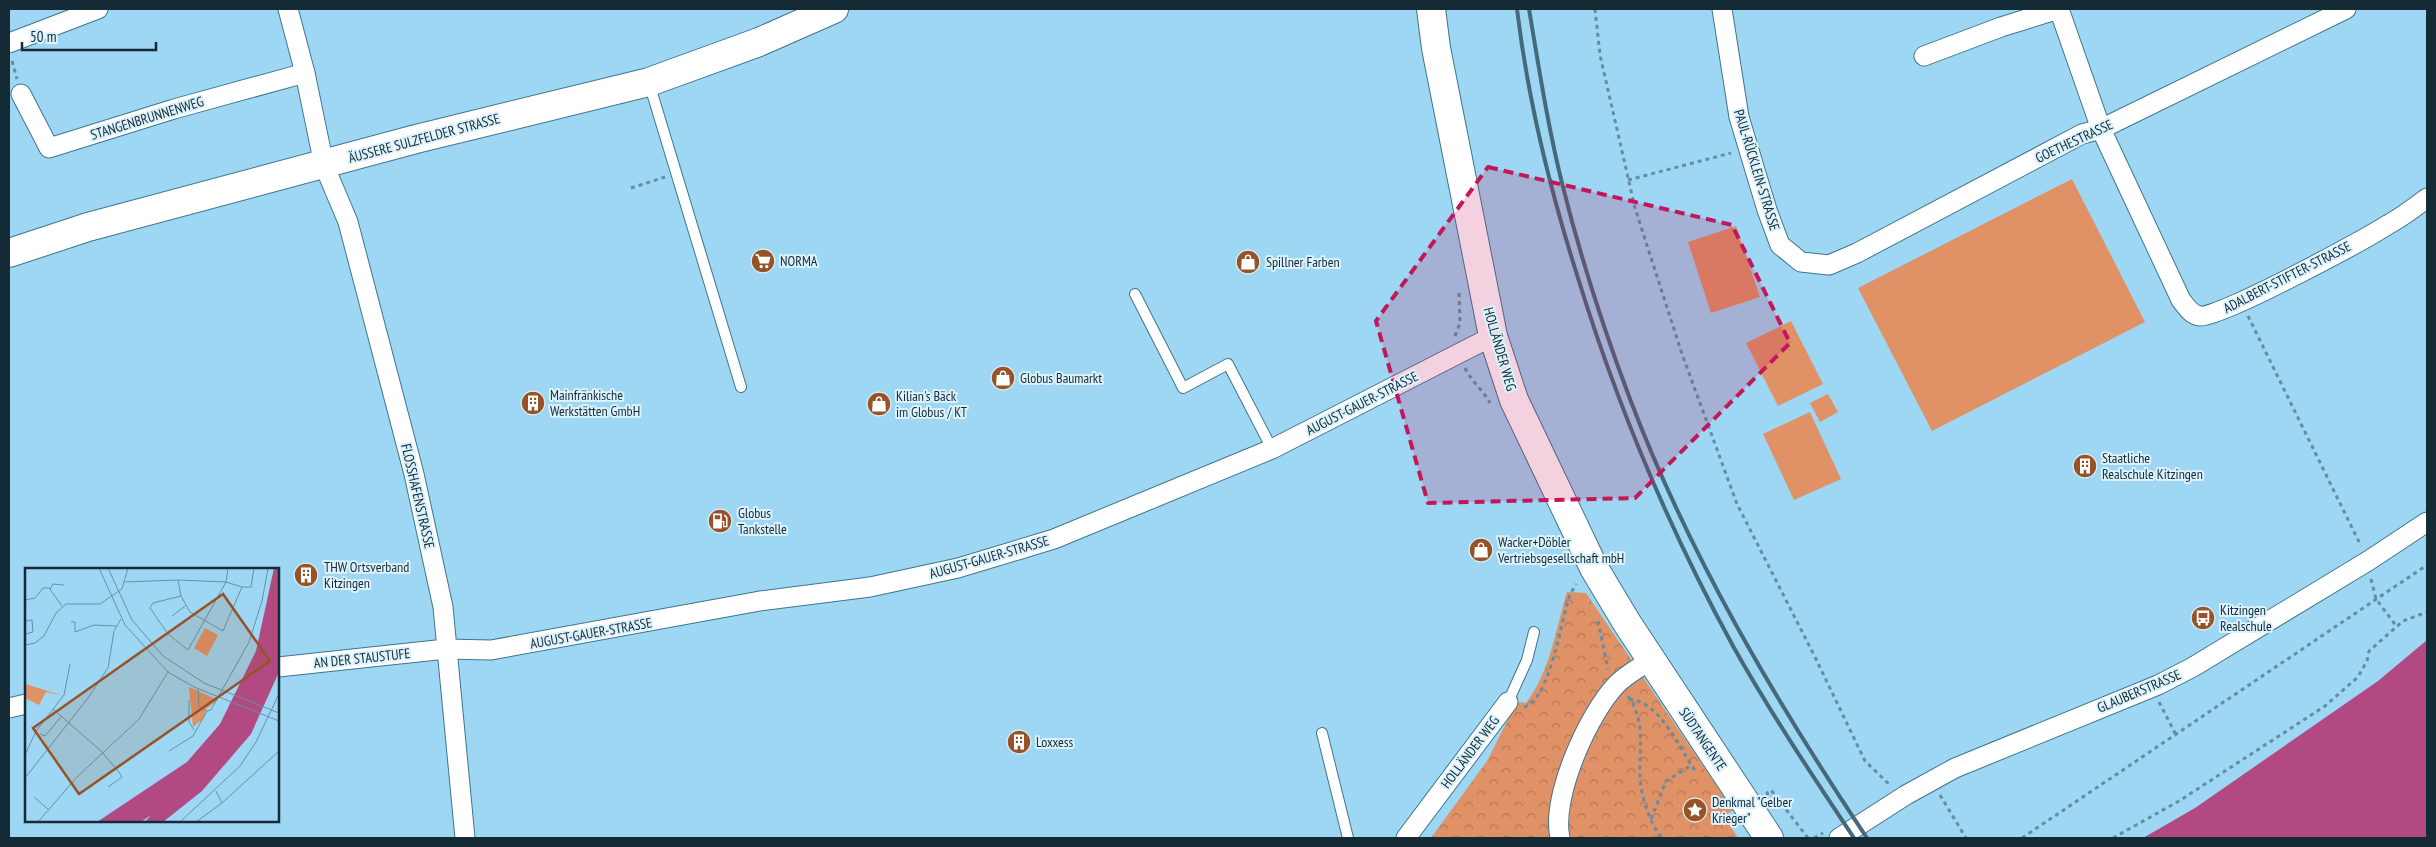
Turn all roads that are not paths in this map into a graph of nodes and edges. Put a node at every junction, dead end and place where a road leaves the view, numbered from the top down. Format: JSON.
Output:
{"nodes":[{"id":1,"x":98,"y":9,"type":"edge"},
{"id":2,"x":288,"y":9,"type":"edge"},
{"id":3,"x":834,"y":9,"type":"edge"},
{"id":4,"x":1431,"y":9,"type":"edge"},
{"id":5,"x":1722,"y":9,"type":"edge"},
{"id":6,"x":2059,"y":9,"type":"edge"},
{"id":7,"x":2346,"y":9,"type":"edge"},
{"id":8,"x":10,"y":51,"type":"edge"},
{"id":9,"x":1924,"y":56,"type":"dead end"},
{"id":10,"x":305,"y":74,"type":"junction"},
{"id":11,"x":649,"y":82,"type":"junction"},
{"id":12,"x":21,"y":94,"type":"road end"},
{"id":13,"x":2101,"y":129,"type":"junction"},
{"id":14,"x":324,"y":165,"type":"junction"},
{"id":15,"x":2427,"y":198,"type":"edge"},
{"id":16,"x":9,"y":253,"type":"edge"},
{"id":17,"x":1802,"y":262,"type":"joint"},
{"id":18,"x":1135,"y":294,"type":"dead end"},
{"id":19,"x":1493,"y":336,"type":"junction"},
{"id":20,"x":741,"y":387,"type":"dead end"},
{"id":21,"x":1272,"y":449,"type":"junction"},
{"id":22,"x":2427,"y":522,"type":"edge"},
{"id":23,"x":1534,"y":632,"type":"dead end"},
{"id":24,"x":446,"y":649,"type":"junction"},
{"id":25,"x":1651,"y":660,"type":"junction"},
{"id":26,"x":279,"y":667,"type":"edge"},
{"id":27,"x":1508,"y":702,"type":"joint"},
{"id":28,"x":25,"y":704,"type":"edge"},
{"id":29,"x":9,"y":708,"type":"edge"},
{"id":30,"x":1322,"y":733,"type":"dead end"},
{"id":31,"x":1765,"y":818,"type":"edge"},
{"id":32,"x":465,"y":838,"type":"edge"},
{"id":33,"x":1348,"y":838,"type":"edge"},
{"id":34,"x":1406,"y":838,"type":"edge"},
{"id":35,"x":1560,"y":838,"type":"edge"},
{"id":36,"x":1839,"y":838,"type":"edge"}],
"edges":[{"from":1,"to":8,"type":"street"},
{"from":2,"to":10,"type":"street"},
{"from":3,"to":11,"type":"main road","name":"ÄUSSERE SULZFELDER STRASSE"},
{"from":4,"to":19,"type":"main road","name":"HOLLÄNDER WEG"},
{"from":5,"to":17,"type":"street","name":"PAUL-RÜCKLEIN-STRASSE"},
{"from":6,"to":9,"type":"street"},
{"from":6,"to":13,"type":"street"},
{"from":7,"to":13,"type":"street","name":"GOETHESTRASSE"},
{"from":10,"to":12,"type":"street","name":"STANGENBRUNNENWEG"},
{"from":10,"to":14,"type":"street"},
{"from":11,"to":14,"type":"main road","name":"ÄUSSERE SULZFELDER STRASSE"},
{"from":11,"to":20,"type":"lane"},
{"from":13,"to":15,"type":"street","name":"ADALBERT-STIFTER-STRASSE"},
{"from":13,"to":17,"type":"street","name":"GOETHESTRASSE"},
{"from":14,"to":16,"type":"main road","name":"ÄUSSERE SULZFELDER STRASSE"},
{"from":14,"to":24,"type":"street","name":"FLOSSHAFENSTRASSE"},
{"from":18,"to":21,"type":"lane"},
{"from":19,"to":21,"type":"street","name":"AUGUST-GAUER-STRASSE"},
{"from":19,"to":25,"type":"main road","name":"HOLLÄNDER WEG"},
{"from":21,"to":24,"type":"street","name":"AUGUST-GAUER-STRASSE"},
{"from":22,"to":36,"type":"street","name":"GLAUBERSTRASSE"},
{"from":23,"to":27,"type":"lane","name":"HOLLÄNDER WEG"},
{"from":24,"to":26,"type":"street","name":"AN DER STAUSTUFE"},
{"from":24,"to":32,"type":"street","name":"FLOSSHAFENSTRASSE"},
{"from":25,"to":31,"type":"main road","name":"SÜDTANGENTE"},
{"from":25,"to":35,"type":"street"},
{"from":27,"to":34,"type":"street","name":"HOLLÄNDER WEG"},
{"from":28,"to":29,"type":"street"},
{"from":30,"to":33,"type":"lane"}]}
